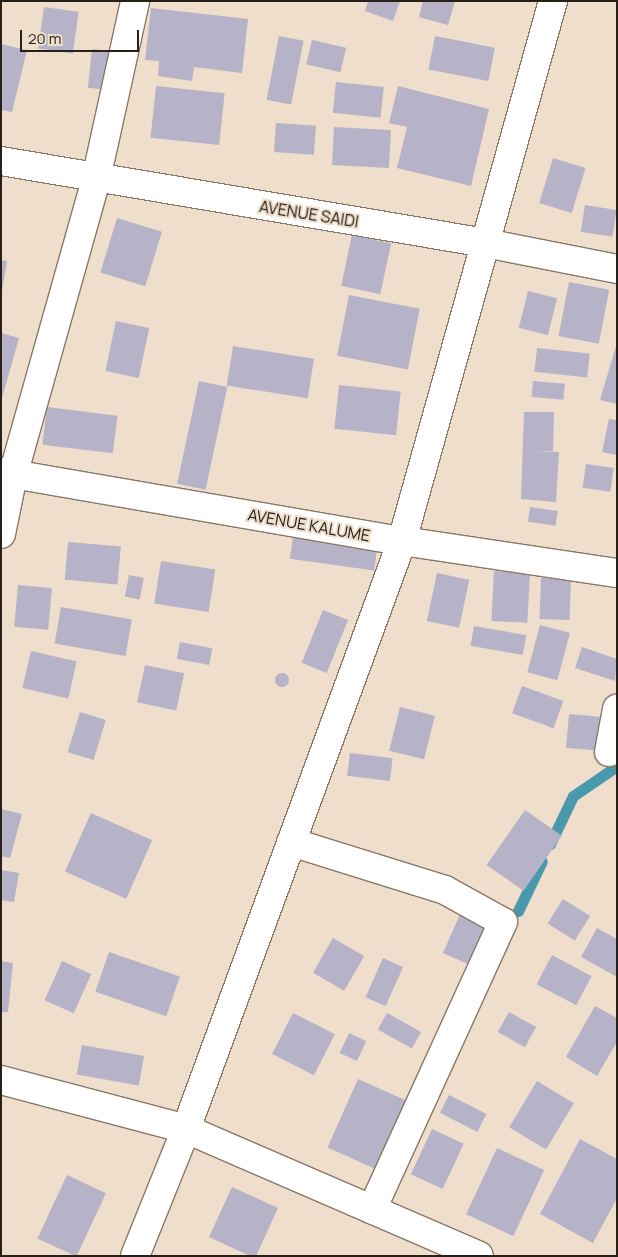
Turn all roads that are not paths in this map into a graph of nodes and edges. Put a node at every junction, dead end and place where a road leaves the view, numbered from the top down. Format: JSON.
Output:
{"nodes":[{"id":1,"x":135,"y":1,"type":"edge"},
{"id":2,"x":553,"y":1,"type":"edge"},
{"id":3,"x":1,"y":161,"type":"edge"},
{"id":4,"x":96,"y":179,"type":"junction"},
{"id":5,"x":485,"y":244,"type":"junction"},
{"id":6,"x":617,"y":268,"type":"edge"},
{"id":7,"x":7,"y":473,"type":"edge"},
{"id":8,"x":1,"y":534,"type":"edge"},
{"id":9,"x":402,"y":541,"type":"junction"},
{"id":10,"x":617,"y":573,"type":"edge"},
{"id":11,"x":617,"y":709,"type":"edge"},
{"id":12,"x":608,"y":752,"type":"dead end"},
{"id":13,"x":291,"y":842,"type":"junction"},
{"id":14,"x":1,"y":1080,"type":"edge"},
{"id":15,"x":186,"y":1129,"type":"junction"},
{"id":16,"x":372,"y":1210,"type":"junction"},
{"id":17,"x":135,"y":1256,"type":"edge"},
{"id":18,"x":479,"y":1256,"type":"edge"}],
"edges":[{"from":1,"to":4,"type":"street"},
{"from":2,"to":5,"type":"street"},
{"from":3,"to":4,"type":"street","name":"AVENUE SAIDI"},
{"from":4,"to":5,"type":"street","name":"AVENUE SAIDI"},
{"from":4,"to":7,"type":"street"},
{"from":5,"to":6,"type":"street","name":"AVENUE SAIDI"},
{"from":5,"to":9,"type":"street"},
{"from":7,"to":8,"type":"street"},
{"from":7,"to":9,"type":"street","name":"AVENUE KALUME"},
{"from":9,"to":10,"type":"street","name":"AVENUE KALUME"},
{"from":9,"to":13,"type":"street"},
{"from":11,"to":12,"type":"street"},
{"from":13,"to":15,"type":"street"},
{"from":13,"to":16,"type":"street"},
{"from":14,"to":15,"type":"street"},
{"from":15,"to":16,"type":"street"},
{"from":15,"to":17,"type":"street"},
{"from":16,"to":18,"type":"street"}]}
